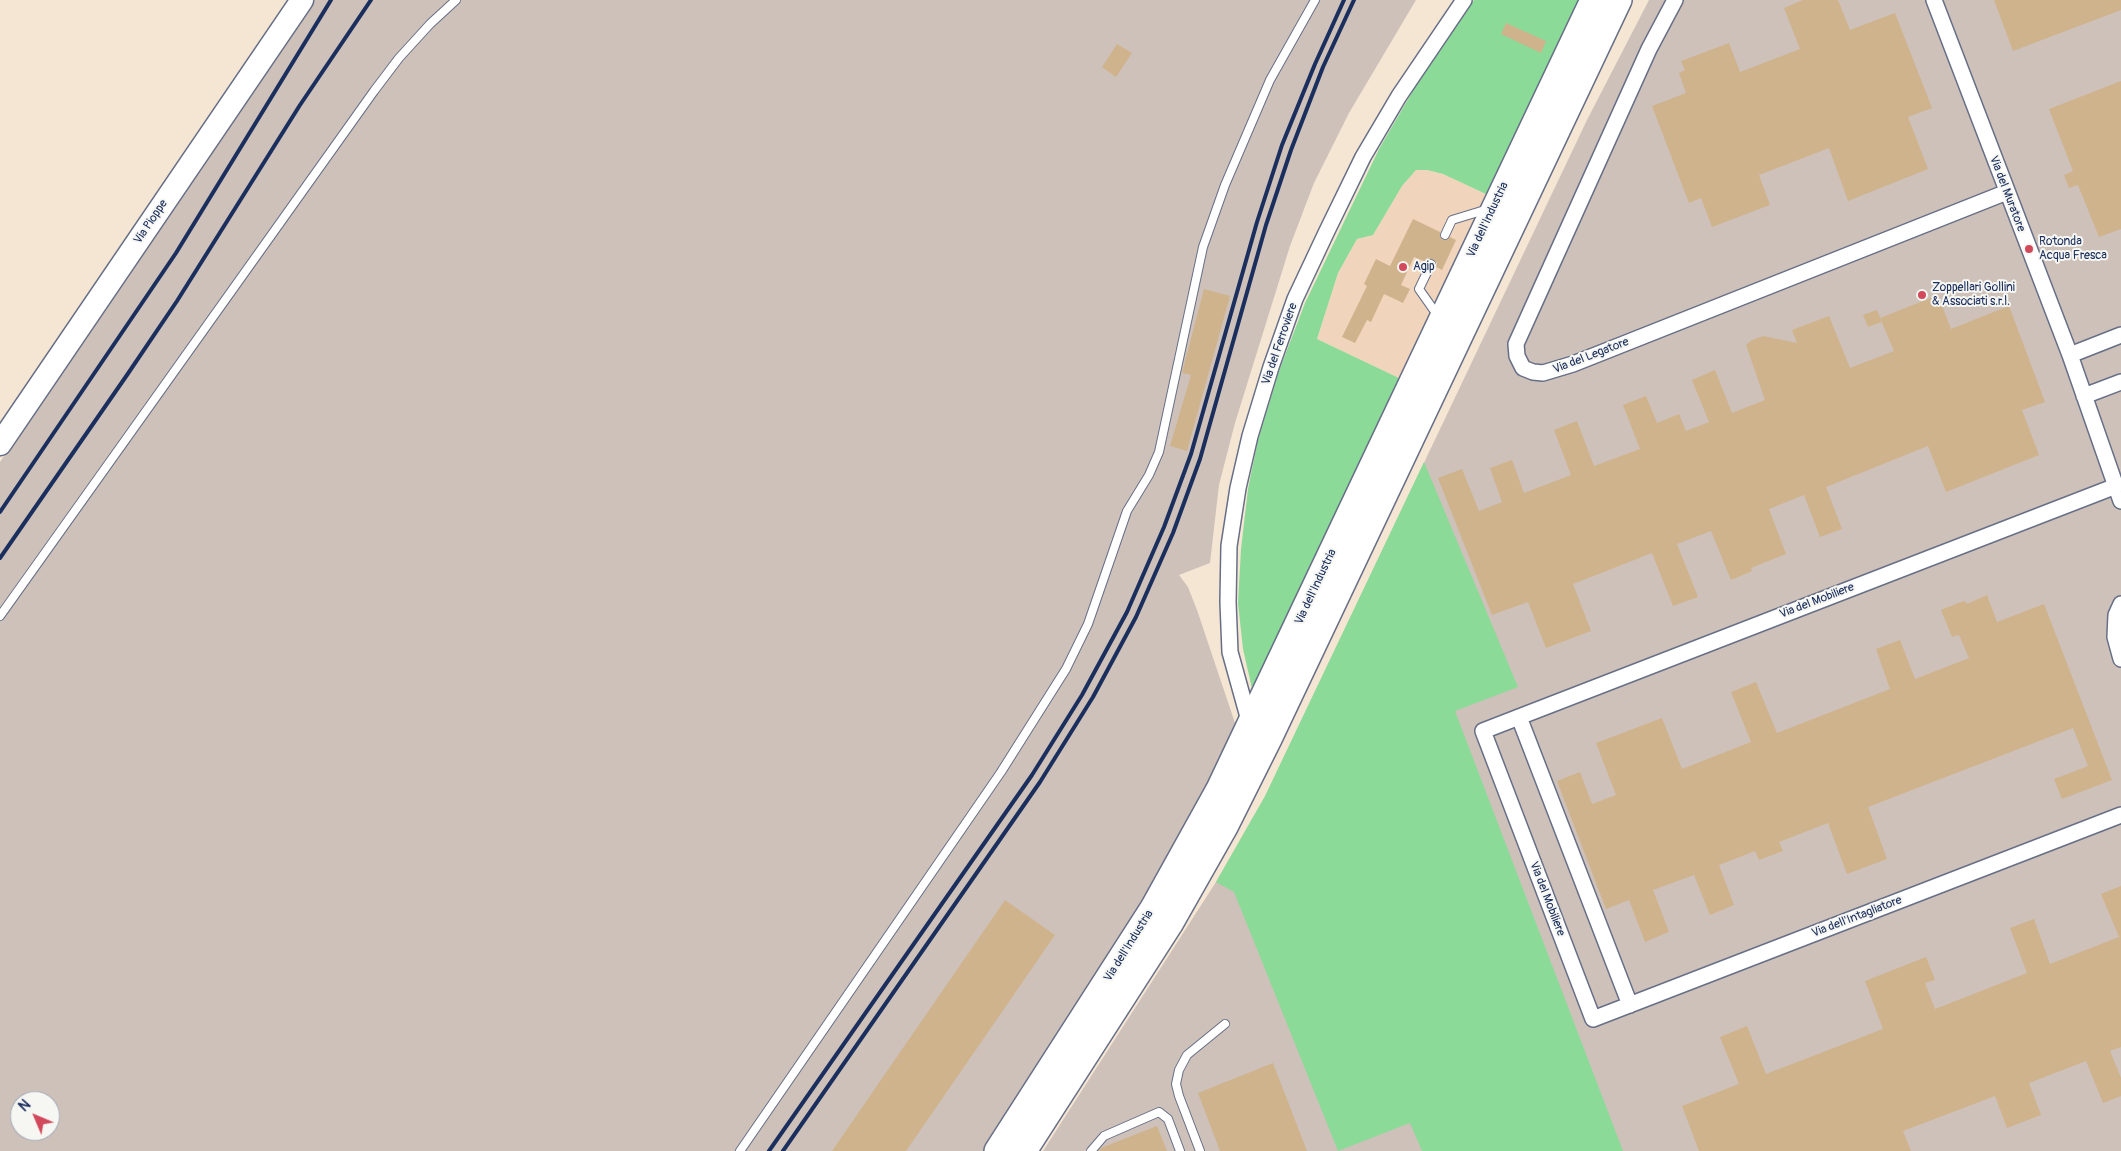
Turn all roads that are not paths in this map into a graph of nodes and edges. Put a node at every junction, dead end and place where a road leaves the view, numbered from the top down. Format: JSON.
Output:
{"nodes":[{"id":1,"x":302,"y":0,"type":"edge"},
{"id":2,"x":456,"y":0,"type":"edge"},
{"id":3,"x":1315,"y":0,"type":"edge"},
{"id":4,"x":1464,"y":0,"type":"edge"},
{"id":5,"x":1592,"y":0,"type":"edge"},
{"id":6,"x":1619,"y":0,"type":"edge"},
{"id":7,"x":1675,"y":0,"type":"edge"},
{"id":8,"x":1934,"y":0,"type":"edge"},
{"id":9,"x":2007,"y":192,"type":"junction"},
{"id":10,"x":1495,"y":206,"type":"junction"},
{"id":11,"x":1445,"y":235,"type":"dead end"},
{"id":12,"x":1430,"y":264,"type":"dead end"},
{"id":13,"x":1441,"y":321,"type":"junction"},
{"id":14,"x":2121,"y":335,"type":"edge"},
{"id":15,"x":2070,"y":355,"type":"junction"},
{"id":16,"x":2121,"y":382,"type":"edge"},
{"id":17,"x":2084,"y":396,"type":"junction"},
{"id":18,"x":0,"y":444,"type":"edge"},
{"id":19,"x":2116,"y":486,"type":"junction"},
{"id":20,"x":2121,"y":501,"type":"edge"},
{"id":21,"x":2121,"y":604,"type":"edge"},
{"id":22,"x":0,"y":616,"type":"edge"},
{"id":23,"x":2121,"y":659,"type":"edge"},
{"id":24,"x":1519,"y":717,"type":"junction"},
{"id":25,"x":1250,"y":726,"type":"junction"},
{"id":26,"x":2121,"y":815,"type":"edge"},
{"id":27,"x":1630,"y":1005,"type":"junction"},
{"id":28,"x":1593,"y":1019,"type":"joint"},
{"id":29,"x":1224,"y":1024,"type":"dead end"},
{"id":30,"x":740,"y":1151,"type":"edge"},
{"id":31,"x":997,"y":1151,"type":"edge"},
{"id":32,"x":1024,"y":1151,"type":"edge"},
{"id":33,"x":1091,"y":1151,"type":"edge"},
{"id":34,"x":1180,"y":1151,"type":"edge"},
{"id":35,"x":1200,"y":1151,"type":"edge"}],
"edges":[{"from":1,"to":18,"type":"street","name":"Via Pioppe"},
{"from":2,"to":22,"type":"lane"},
{"from":3,"to":30,"type":"lane"},
{"from":4,"to":25,"type":"street","name":"Via del Ferroviere"},
{"from":5,"to":10,"type":"main road","name":"Via dell'Industria"},
{"from":6,"to":32,"type":"main road","name":"Via dell'Industria"},
{"from":7,"to":9,"type":"street","name":"Via del Legatore"},
{"from":8,"to":9,"type":"street","name":"Via del Muratore"},
{"from":9,"to":15,"type":"street","name":"Via del Muratore"},
{"from":10,"to":11,"type":"lane"},
{"from":10,"to":13,"type":"main road","name":"Via dell'Industria"},
{"from":12,"to":13,"type":"lane"},
{"from":13,"to":25,"type":"main road","name":"Via dell'Industria"},
{"from":14,"to":15,"type":"street"},
{"from":15,"to":17,"type":"street","name":"Via del Muratore"},
{"from":16,"to":17,"type":"street"},
{"from":17,"to":19,"type":"street","name":"Via del Muratore"},
{"from":19,"to":20,"type":"street","name":"Via del Muratore"},
{"from":19,"to":24,"type":"street","name":"Via del Mobiliere"},
{"from":21,"to":23,"type":"street"},
{"from":24,"to":27,"type":"street"},
{"from":24,"to":28,"type":"street","name":"Via del Mobiliere"},
{"from":25,"to":31,"type":"main road","name":"Via dell'Industria"},
{"from":26,"to":27,"type":"street","name":"Via dell'Intagliatore"},
{"from":27,"to":28,"type":"street","name":"Via dell'Intagliatore"},
{"from":29,"to":35,"type":"lane"},
{"from":33,"to":34,"type":"lane"}]}
